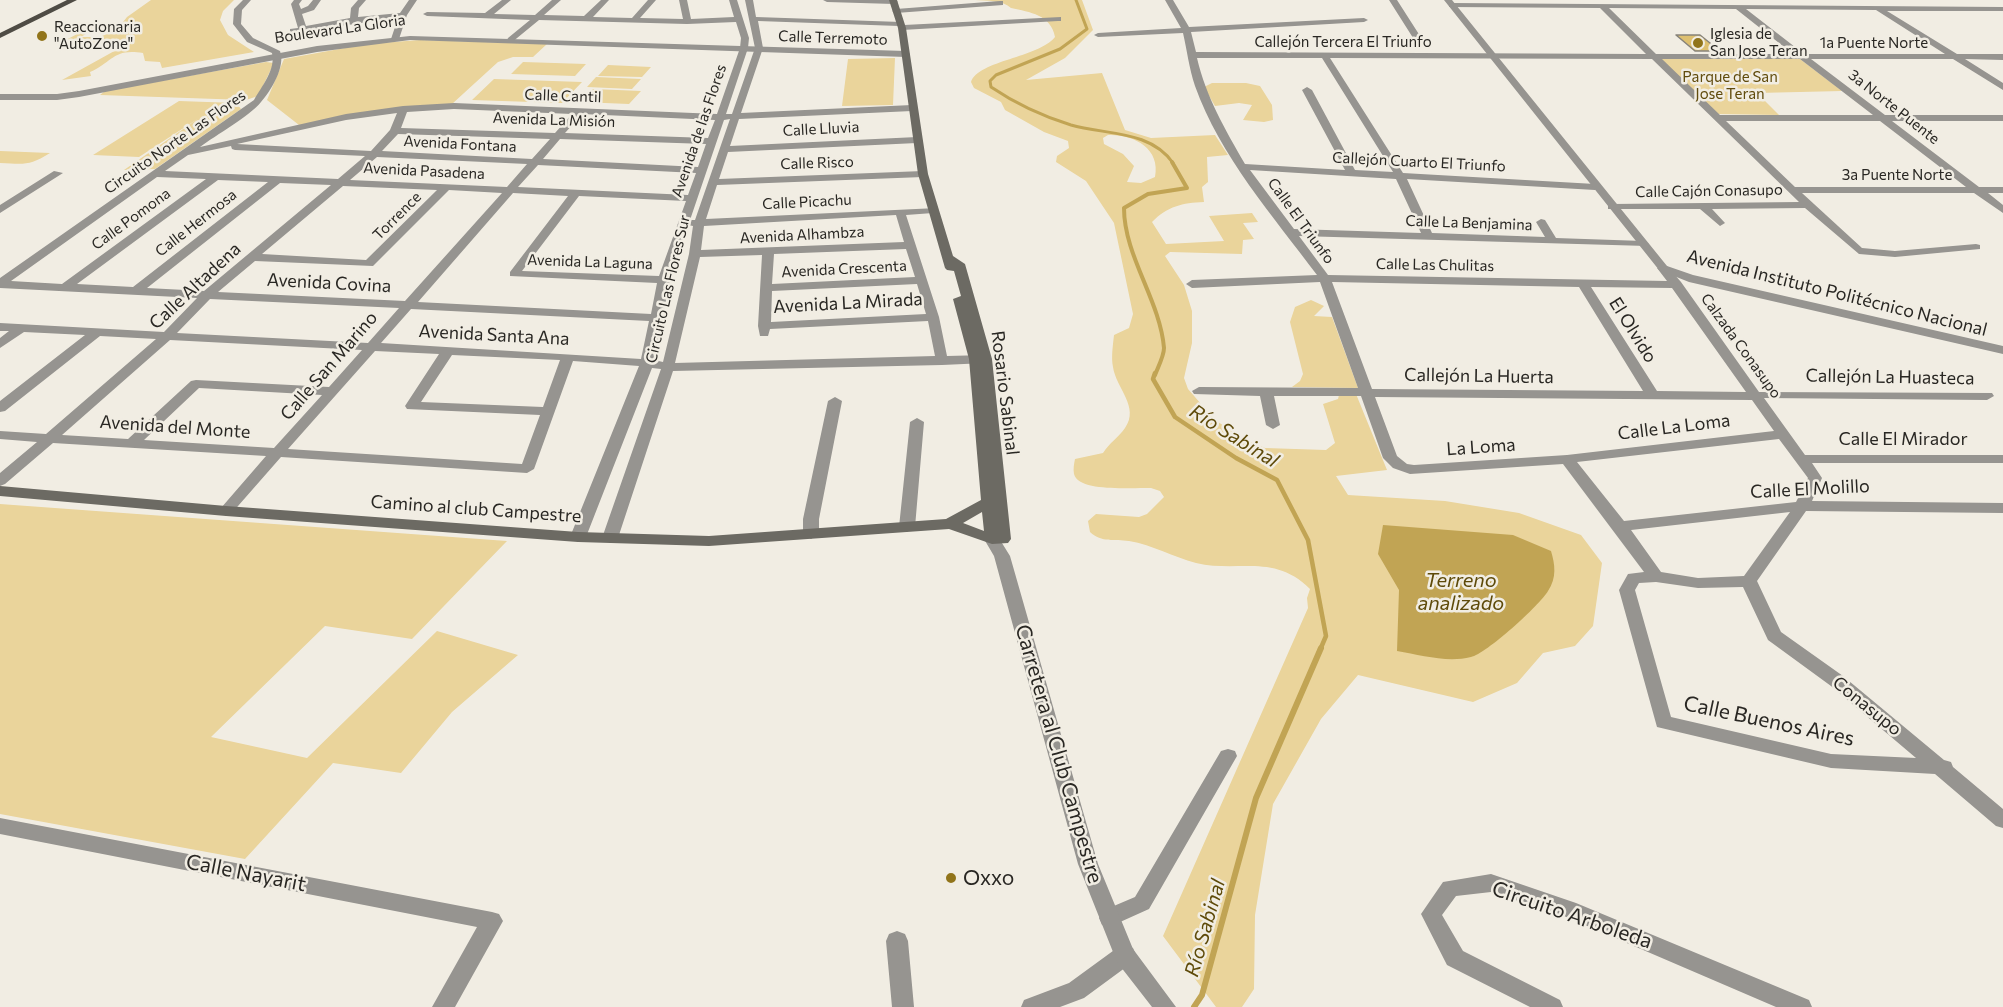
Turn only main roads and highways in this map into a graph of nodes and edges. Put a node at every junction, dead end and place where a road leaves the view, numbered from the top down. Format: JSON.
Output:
{"nodes":[{"id":1,"x":54,"y":0,"type":"edge"},
{"id":2,"x":73,"y":0,"type":"edge"},
{"id":3,"x":894,"y":4,"type":"edge"},
{"id":4,"x":0,"y":26,"type":"edge"},
{"id":5,"x":0,"y":36,"type":"edge"},
{"id":6,"x":0,"y":491,"type":"edge"},
{"id":7,"x":993,"y":502,"type":"junction"},
{"id":8,"x":949,"y":525,"type":"junction"},
{"id":9,"x":999,"y":545,"type":"joint"}],
"edges":[{"from":1,"to":4,"type":"main road"},
{"from":2,"to":5,"type":"main road"},
{"from":3,"to":7,"type":"main road","name":"Rosario Sabinal"},
{"from":6,"to":8,"type":"main road","name":"Camino al club Campestre"},
{"from":7,"to":8,"type":"main road","name":"Camino al club Campestre"},
{"from":7,"to":9,"type":"main road","name":"Rosario Sabinal"},
{"from":8,"to":9,"type":"main road","name":"Camino al club Campestre"}]}
